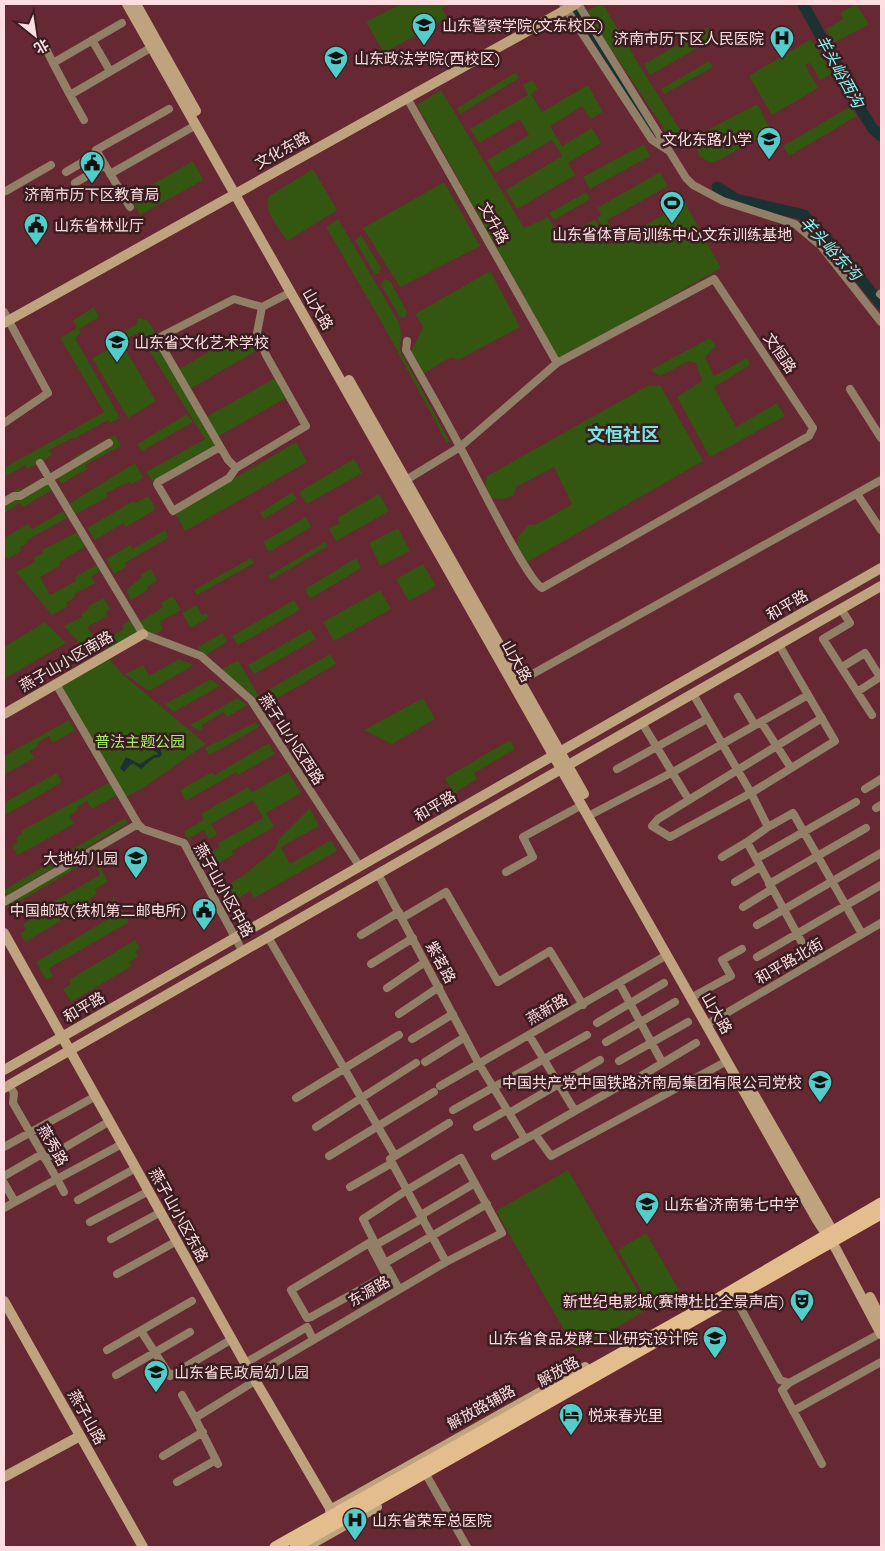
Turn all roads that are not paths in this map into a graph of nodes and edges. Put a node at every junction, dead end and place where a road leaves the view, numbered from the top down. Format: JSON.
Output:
{"nodes":[{"id":1,"x":127,"y":4,"type":"edge"},
{"id":2,"x":136,"y":4,"type":"edge"},
{"id":3,"x":571,"y":5,"type":"edge"},
{"id":4,"x":122,"y":23,"type":"dead end"},
{"id":5,"x":92,"y":40,"type":"junction"},
{"id":6,"x":152,"y":47,"type":"junction"},
{"id":7,"x":47,"y":51,"type":"dead end"},
{"id":8,"x":53,"y":63,"type":"junction"},
{"id":9,"x":110,"y":71,"type":"junction"},
{"id":10,"x":70,"y":95,"type":"junction"},
{"id":11,"x":407,"y":98,"type":"junction"},
{"id":12,"x":169,"y":109,"type":"dead end"},
{"id":13,"x":84,"y":120,"type":"dead end"},
{"id":14,"x":196,"y":125,"type":"junction"},
{"id":15,"x":671,"y":152,"type":"junction"},
{"id":16,"x":98,"y":153,"type":"junction"},
{"id":17,"x":51,"y":165,"type":"dead end"},
{"id":18,"x":105,"y":165,"type":"junction"},
{"id":19,"x":66,"y":172,"type":"dead end"},
{"id":20,"x":110,"y":174,"type":"junction"},
{"id":21,"x":75,"y":183,"type":"dead end"},
{"id":22,"x":5,"y":190,"type":"edge"},
{"id":23,"x":238,"y":192,"type":"junction"},
{"id":24,"x":130,"y":207,"type":"dead end"},
{"id":25,"x":291,"y":292,"type":"junction"},
{"id":26,"x":262,"y":307,"type":"junction"},
{"id":27,"x":5,"y":318,"type":"edge"},
{"id":28,"x":881,"y":322,"type":"edge"},
{"id":29,"x":407,"y":341,"type":"dead end"},
{"id":30,"x":557,"y":363,"type":"junction"},
{"id":31,"x":850,"y":389,"type":"dead end"},
{"id":32,"x":4,"y":423,"type":"edge"},
{"id":33,"x":881,"y":438,"type":"edge"},
{"id":34,"x":109,"y":443,"type":"dead end"},
{"id":35,"x":220,"y":446,"type":"junction"},
{"id":36,"x":460,"y":446,"type":"junction"},
{"id":37,"x":40,"y":463,"type":"dead end"},
{"id":38,"x":236,"y":468,"type":"junction"},
{"id":39,"x":50,"y":479,"type":"junction"},
{"id":40,"x":406,"y":480,"type":"junction"},
{"id":41,"x":881,"y":480,"type":"edge"},
{"id":42,"x":857,"y":494,"type":"junction"},
{"id":43,"x":4,"y":502,"type":"edge"},
{"id":44,"x":881,"y":530,"type":"edge"},
{"id":45,"x":881,"y":568,"type":"edge"},
{"id":46,"x":881,"y":586,"type":"edge"},
{"id":47,"x":841,"y":609,"type":"junction"},
{"id":48,"x":142,"y":634,"type":"junction"},
{"id":49,"x":779,"y":645,"type":"junction"},
{"id":50,"x":842,"y":667,"type":"junction"},
{"id":51,"x":520,"y":681,"type":"junction"},
{"id":52,"x":56,"y":684,"type":"junction"},
{"id":53,"x":857,"y":692,"type":"junction"},
{"id":54,"x":693,"y":694,"type":"junction"},
{"id":55,"x":808,"y":695,"type":"junction"},
{"id":56,"x":738,"y":697,"type":"dead end"},
{"id":57,"x":4,"y":714,"type":"edge"},
{"id":58,"x":872,"y":715,"type":"dead end"},
{"id":59,"x":822,"y":718,"type":"junction"},
{"id":60,"x":707,"y":719,"type":"junction"},
{"id":61,"x":758,"y":723,"type":"junction"},
{"id":62,"x":642,"y":724,"type":"junction"},
{"id":63,"x":722,"y":744,"type":"junction"},
{"id":64,"x":777,"y":746,"type":"junction"},
{"id":65,"x":657,"y":747,"type":"junction"},
{"id":66,"x":557,"y":754,"type":"junction"},
{"id":67,"x":565,"y":767,"type":"junction"},
{"id":68,"x":791,"y":768,"type":"junction"},
{"id":69,"x":617,"y":769,"type":"dead end"},
{"id":70,"x":738,"y":770,"type":"junction"},
{"id":71,"x":672,"y":772,"type":"junction"},
{"id":72,"x":881,"y":779,"type":"edge"},
{"id":73,"x":865,"y":789,"type":"dead end"},
{"id":74,"x":751,"y":792,"type":"junction"},
{"id":75,"x":689,"y":800,"type":"junction"},
{"id":76,"x":856,"y":802,"type":"dead end"},
{"id":77,"x":582,"y":805,"type":"junction"},
{"id":78,"x":594,"y":813,"type":"junction"},
{"id":79,"x":138,"y":824,"type":"junction"},
{"id":80,"x":768,"y":827,"type":"junction"},
{"id":81,"x":866,"y":828,"type":"dead end"},
{"id":82,"x":804,"y":832,"type":"junction"},
{"id":83,"x":747,"y":842,"type":"junction"},
{"id":84,"x":881,"y":853,"type":"edge"},
{"id":85,"x":818,"y":856,"type":"junction"},
{"id":86,"x":722,"y":857,"type":"dead end"},
{"id":87,"x":756,"y":859,"type":"junction"},
{"id":88,"x":360,"y":867,"type":"junction"},
{"id":89,"x":760,"y":867,"type":"junction"},
{"id":90,"x":506,"y":872,"type":"dead end"},
{"id":91,"x":378,"y":874,"type":"junction"},
{"id":92,"x":832,"y":881,"type":"junction"},
{"id":93,"x":736,"y":882,"type":"dead end"},
{"id":94,"x":881,"y":885,"type":"edge"},
{"id":95,"x":771,"y":887,"type":"junction"},
{"id":96,"x":4,"y":902,"type":"edge"},
{"id":97,"x":846,"y":906,"type":"junction"},
{"id":98,"x":743,"y":907,"type":"dead end"},
{"id":99,"x":784,"y":910,"type":"junction"},
{"id":100,"x":400,"y":915,"type":"junction"},
{"id":101,"x":881,"y":923,"type":"edge"},
{"id":102,"x":757,"y":925,"type":"dead end"},
{"id":103,"x":4,"y":934,"type":"edge"},
{"id":104,"x":797,"y":934,"type":"junction"},
{"id":105,"x":862,"y":934,"type":"junction"},
{"id":106,"x":362,"y":935,"type":"dead end"},
{"id":107,"x":268,"y":937,"type":"junction"},
{"id":108,"x":234,"y":938,"type":"junction"},
{"id":109,"x":413,"y":938,"type":"junction"},
{"id":110,"x":742,"y":949,"type":"dead end"},
{"id":111,"x":243,"y":952,"type":"junction"},
{"id":112,"x":667,"y":955,"type":"junction"},
{"id":113,"x":757,"y":957,"type":"dead end"},
{"id":114,"x":425,"y":962,"type":"junction"},
{"id":115,"x":813,"y":963,"type":"junction"},
{"id":116,"x":371,"y":964,"type":"dead end"},
{"id":117,"x":619,"y":983,"type":"junction"},
{"id":118,"x":664,"y":983,"type":"dead end"},
{"id":119,"x":387,"y":988,"type":"dead end"},
{"id":120,"x":439,"y":988,"type":"junction"},
{"id":121,"x":696,"y":995,"type":"junction"},
{"id":122,"x":675,"y":1002,"type":"dead end"},
{"id":123,"x":630,"y":1004,"type":"junction"},
{"id":124,"x":583,"y":1005,"type":"junction"},
{"id":125,"x":399,"y":1014,"type":"dead end"},
{"id":126,"x":453,"y":1014,"type":"junction"},
{"id":127,"x":688,"y":1022,"type":"dead end"},
{"id":128,"x":712,"y":1022,"type":"junction"},
{"id":129,"x":597,"y":1023,"type":"dead end"},
{"id":130,"x":640,"y":1023,"type":"junction"},
{"id":131,"x":587,"y":1035,"type":"dead end"},
{"id":132,"x":63,"y":1036,"type":"junction"},
{"id":133,"x":399,"y":1036,"type":"dead end"},
{"id":134,"x":529,"y":1036,"type":"junction"},
{"id":135,"x":465,"y":1038,"type":"junction"},
{"id":136,"x":412,"y":1039,"type":"dead end"},
{"id":137,"x":606,"y":1042,"type":"dead end"},
{"id":138,"x":651,"y":1042,"type":"junction"},
{"id":139,"x":696,"y":1043,"type":"dead end"},
{"id":140,"x":70,"y":1050,"type":"junction"},
{"id":141,"x":544,"y":1059,"type":"junction"},
{"id":142,"x":600,"y":1060,"type":"dead end"},
{"id":143,"x":620,"y":1061,"type":"dead end"},
{"id":144,"x":425,"y":1062,"type":"dead end"},
{"id":145,"x":662,"y":1062,"type":"junction"},
{"id":146,"x":727,"y":1062,"type":"junction"},
{"id":147,"x":416,"y":1063,"type":"dead end"},
{"id":148,"x":479,"y":1064,"type":"junction"},
{"id":149,"x":4,"y":1070,"type":"edge"},
{"id":150,"x":345,"y":1070,"type":"junction"},
{"id":151,"x":636,"y":1079,"type":"dead end"},
{"id":152,"x":559,"y":1084,"type":"junction"},
{"id":153,"x":6,"y":1086,"type":"edge"},
{"id":154,"x":618,"y":1087,"type":"dead end"},
{"id":155,"x":494,"y":1088,"type":"junction"},
{"id":156,"x":96,"y":1096,"type":"junction"},
{"id":157,"x":296,"y":1098,"type":"dead end"},
{"id":158,"x":361,"y":1098,"type":"junction"},
{"id":159,"x":453,"y":1110,"type":"dead end"},
{"id":160,"x":575,"y":1111,"type":"junction"},
{"id":161,"x":508,"y":1112,"type":"junction"},
{"id":162,"x":110,"y":1122,"type":"junction"},
{"id":163,"x":449,"y":1123,"type":"dead end"},
{"id":164,"x":316,"y":1127,"type":"dead end"},
{"id":165,"x":378,"y":1127,"type":"junction"},
{"id":166,"x":477,"y":1127,"type":"dead end"},
{"id":167,"x":30,"y":1133,"type":"junction"},
{"id":168,"x":535,"y":1134,"type":"junction"},
{"id":169,"x":525,"y":1140,"type":"junction"},
{"id":170,"x":122,"y":1144,"type":"junction"},
{"id":171,"x":4,"y":1147,"type":"edge"},
{"id":172,"x":44,"y":1156,"type":"junction"},
{"id":173,"x":330,"y":1156,"type":"dead end"},
{"id":174,"x":494,"y":1156,"type":"dead end"},
{"id":175,"x":394,"y":1160,"type":"junction"},
{"id":176,"x":136,"y":1168,"type":"junction"},
{"id":177,"x":4,"y":1176,"type":"edge"},
{"id":178,"x":57,"y":1179,"type":"junction"},
{"id":179,"x":4,"y":1183,"type":"edge"},
{"id":180,"x":475,"y":1183,"type":"junction"},
{"id":181,"x":350,"y":1188,"type":"dead end"},
{"id":182,"x":407,"y":1190,"type":"junction"},
{"id":183,"x":149,"y":1191,"type":"junction"},
{"id":184,"x":64,"y":1192,"type":"dead end"},
{"id":185,"x":78,"y":1200,"type":"dead end"},
{"id":186,"x":15,"y":1202,"type":"junction"},
{"id":187,"x":881,"y":1203,"type":"edge"},
{"id":188,"x":487,"y":1204,"type":"junction"},
{"id":189,"x":4,"y":1208,"type":"edge"},
{"id":190,"x":160,"y":1212,"type":"junction"},
{"id":191,"x":881,"y":1214,"type":"edge"},
{"id":192,"x":422,"y":1216,"type":"junction"},
{"id":193,"x":90,"y":1222,"type":"dead end"},
{"id":194,"x":432,"y":1236,"type":"junction"},
{"id":195,"x":832,"y":1236,"type":"junction"},
{"id":196,"x":111,"y":1240,"type":"dead end"},
{"id":197,"x":177,"y":1241,"type":"junction"},
{"id":198,"x":381,"y":1242,"type":"dead end"},
{"id":199,"x":446,"y":1262,"type":"junction"},
{"id":200,"x":385,"y":1263,"type":"junction"},
{"id":201,"x":117,"y":1274,"type":"dead end"},
{"id":202,"x":388,"y":1274,"type":"junction"},
{"id":203,"x":399,"y":1289,"type":"junction"},
{"id":204,"x":735,"y":1298,"type":"junction"},
{"id":205,"x":4,"y":1301,"type":"edge"},
{"id":206,"x":192,"y":1301,"type":"dead end"},
{"id":207,"x":4,"y":1307,"type":"edge"},
{"id":208,"x":711,"y":1307,"type":"junction"},
{"id":209,"x":881,"y":1319,"type":"edge"},
{"id":210,"x":141,"y":1331,"type":"junction"},
{"id":211,"x":190,"y":1332,"type":"dead end"},
{"id":212,"x":881,"y":1333,"type":"edge"},
{"id":213,"x":232,"y":1339,"type":"junction"},
{"id":214,"x":313,"y":1339,"type":"junction"},
{"id":215,"x":107,"y":1350,"type":"dead end"},
{"id":216,"x":155,"y":1353,"type":"junction"},
{"id":217,"x":881,"y":1362,"type":"edge"},
{"id":218,"x":245,"y":1364,"type":"junction"},
{"id":219,"x":116,"y":1375,"type":"dead end"},
{"id":220,"x":254,"y":1379,"type":"junction"},
{"id":221,"x":789,"y":1383,"type":"junction"},
{"id":222,"x":182,"y":1395,"type":"dead end"},
{"id":223,"x":793,"y":1411,"type":"junction"},
{"id":224,"x":195,"y":1418,"type":"junction"},
{"id":225,"x":202,"y":1432,"type":"junction"},
{"id":226,"x":79,"y":1436,"type":"junction"},
{"id":227,"x":163,"y":1456,"type":"dead end"},
{"id":228,"x":822,"y":1464,"type":"dead end"},
{"id":229,"x":4,"y":1476,"type":"edge"},
{"id":230,"x":428,"y":1478,"type":"junction"},
{"id":231,"x":177,"y":1482,"type":"dead end"},
{"id":232,"x":331,"y":1510,"type":"junction"},
{"id":233,"x":323,"y":1543,"type":"edge"},
{"id":234,"x":273,"y":1545,"type":"edge"},
{"id":235,"x":139,"y":1547,"type":"edge"},
{"id":236,"x":143,"y":1547,"type":"edge"},
{"id":237,"x":295,"y":1547,"type":"edge"},
{"id":238,"x":306,"y":1547,"type":"edge"},
{"id":239,"x":467,"y":1547,"type":"edge"}],
"edges":[{"from":1,"to":6,"type":"main road","name":"山大路"},
{"from":2,"to":23,"type":"main road","name":"山大路"},
{"from":3,"to":11,"type":"main road","name":"文化东路"},
{"from":3,"to":15,"type":"street"},
{"from":3,"to":15,"type":"street"},
{"from":4,"to":5,"type":"street"},
{"from":5,"to":8,"type":"street"},
{"from":5,"to":9,"type":"street"},
{"from":6,"to":9,"type":"street"},
{"from":6,"to":14,"type":"main road","name":"山大路"},
{"from":7,"to":8,"type":"street"},
{"from":8,"to":10,"type":"street"},
{"from":9,"to":10,"type":"street"},
{"from":10,"to":13,"type":"street"},
{"from":11,"to":23,"type":"main road","name":"文化东路"},
{"from":11,"to":30,"type":"street","name":"文升路"},
{"from":12,"to":16,"type":"street"},
{"from":14,"to":20,"type":"street"},
{"from":14,"to":23,"type":"main road","name":"山大路"},
{"from":15,"to":28,"type":"street"},
{"from":16,"to":18,"type":"street"},
{"from":16,"to":19,"type":"street"},
{"from":17,"to":22,"type":"street"},
{"from":18,"to":20,"type":"street"},
{"from":18,"to":21,"type":"street"},
{"from":20,"to":24,"type":"street"},
{"from":23,"to":25,"type":"main road","name":"山大路"},
{"from":23,"to":27,"type":"main road","name":"文化东路"},
{"from":23,"to":40,"type":"main road","name":"山大路"},
{"from":25,"to":26,"type":"street"},
{"from":25,"to":66,"type":"main road","name":"山大路"},
{"from":26,"to":35,"type":"street"},
{"from":26,"to":38,"type":"street"},
{"from":27,"to":32,"type":"street"},
{"from":29,"to":36,"type":"street"},
{"from":30,"to":36,"type":"street","name":"文恒路"},
{"from":30,"to":36,"type":"street","name":"文恒路"},
{"from":31,"to":33,"type":"street"},
{"from":34,"to":39,"type":"street"},
{"from":35,"to":38,"type":"street"},
{"from":35,"to":38,"type":"street"},
{"from":36,"to":40,"type":"street","name":"文恒路"},
{"from":37,"to":39,"type":"street"},
{"from":39,"to":43,"type":"street"},
{"from":39,"to":48,"type":"street"},
{"from":40,"to":51,"type":"main road","name":"山大路"},
{"from":41,"to":42,"type":"street"},
{"from":42,"to":44,"type":"street"},
{"from":42,"to":51,"type":"street"},
{"from":45,"to":66,"type":"main road","name":"和平路"},
{"from":46,"to":47,"type":"main road","name":"和平路"},
{"from":47,"to":49,"type":"main road","name":"和平路"},
{"from":47,"to":50,"type":"street"},
{"from":48,"to":52,"type":"main road","name":"燕子山小区南路"},
{"from":48,"to":88,"type":"street","name":"燕子山小区西路"},
{"from":49,"to":54,"type":"main road","name":"和平路"},
{"from":49,"to":55,"type":"street"},
{"from":50,"to":53,"type":"street"},
{"from":50,"to":53,"type":"street"},
{"from":51,"to":66,"type":"main road","name":"山大路"},
{"from":52,"to":57,"type":"main road","name":"燕子山小区南路"},
{"from":52,"to":79,"type":"street"},
{"from":53,"to":58,"type":"street"},
{"from":54,"to":60,"type":"street"},
{"from":54,"to":62,"type":"main road","name":"和平路"},
{"from":55,"to":59,"type":"street"},
{"from":55,"to":61,"type":"street"},
{"from":56,"to":61,"type":"street"},
{"from":59,"to":64,"type":"street"},
{"from":59,"to":68,"type":"street"},
{"from":60,"to":63,"type":"street"},
{"from":60,"to":65,"type":"street"},
{"from":61,"to":63,"type":"street"},
{"from":61,"to":64,"type":"street"},
{"from":62,"to":65,"type":"street"},
{"from":62,"to":67,"type":"main road","name":"和平路"},
{"from":63,"to":70,"type":"street"},
{"from":63,"to":71,"type":"street"},
{"from":64,"to":68,"type":"street"},
{"from":64,"to":70,"type":"street"},
{"from":65,"to":69,"type":"street"},
{"from":65,"to":71,"type":"street"},
{"from":66,"to":67,"type":"main road","name":"山大路"},
{"from":66,"to":88,"type":"main road","name":"和平路"},
{"from":67,"to":77,"type":"main road","name":"山大路"},
{"from":67,"to":78,"type":"main road","name":"山大路"},
{"from":67,"to":91,"type":"main road","name":"和平路"},
{"from":68,"to":74,"type":"street"},
{"from":70,"to":74,"type":"street"},
{"from":70,"to":75,"type":"street"},
{"from":71,"to":75,"type":"street"},
{"from":71,"to":78,"type":"street"},
{"from":72,"to":73,"type":"street"},
{"from":74,"to":75,"type":"street"},
{"from":74,"to":80,"type":"street"},
{"from":76,"to":82,"type":"street"},
{"from":77,"to":90,"type":"street"},
{"from":77,"to":112,"type":"main road","name":"山大路"},
{"from":78,"to":121,"type":"main road","name":"山大路"},
{"from":79,"to":96,"type":"street"},
{"from":79,"to":108,"type":"street","name":"燕子山小区中路"},
{"from":80,"to":82,"type":"street"},
{"from":80,"to":83,"type":"street"},
{"from":81,"to":85,"type":"street"},
{"from":82,"to":85,"type":"street"},
{"from":82,"to":87,"type":"street"},
{"from":83,"to":86,"type":"street"},
{"from":83,"to":87,"type":"street"},
{"from":84,"to":92,"type":"street"},
{"from":85,"to":92,"type":"street"},
{"from":85,"to":95,"type":"street"},
{"from":87,"to":89,"type":"street"},
{"from":88,"to":108,"type":"main road","name":"和平路"},
{"from":89,"to":93,"type":"street"},
{"from":89,"to":95,"type":"street"},
{"from":91,"to":100,"type":"street","name":"紫茗路"},
{"from":91,"to":107,"type":"main road","name":"和平路"},
{"from":92,"to":97,"type":"street"},
{"from":92,"to":99,"type":"street"},
{"from":94,"to":97,"type":"street"},
{"from":95,"to":98,"type":"street"},
{"from":95,"to":99,"type":"street"},
{"from":97,"to":104,"type":"street"},
{"from":97,"to":105,"type":"street"},
{"from":99,"to":102,"type":"street"},
{"from":99,"to":104,"type":"street"},
{"from":100,"to":106,"type":"street"},
{"from":100,"to":109,"type":"street","name":"紫茗路"},
{"from":100,"to":124,"type":"street"},
{"from":101,"to":105,"type":"street","name":"和平路北街"},
{"from":103,"to":132,"type":"main road","name":"燕子山小区东路"},
{"from":104,"to":113,"type":"street"},
{"from":104,"to":115,"type":"street"},
{"from":105,"to":115,"type":"street","name":"和平路北街"},
{"from":107,"to":111,"type":"main road","name":"和平路"},
{"from":107,"to":150,"type":"street"},
{"from":108,"to":111,"type":"street","name":"燕子山小区中路"},
{"from":108,"to":132,"type":"main road","name":"和平路"},
{"from":109,"to":114,"type":"street","name":"紫茗路"},
{"from":109,"to":116,"type":"street"},
{"from":110,"to":121,"type":"street"},
{"from":111,"to":140,"type":"main road","name":"和平路"},
{"from":112,"to":117,"type":"street","name":"燕新路"},
{"from":112,"to":146,"type":"main road","name":"山大路"},
{"from":114,"to":119,"type":"street"},
{"from":114,"to":120,"type":"street","name":"紫茗路"},
{"from":115,"to":128,"type":"street","name":"和平路北街"},
{"from":117,"to":123,"type":"street"},
{"from":117,"to":124,"type":"street","name":"燕新路"},
{"from":118,"to":123,"type":"street"},
{"from":120,"to":125,"type":"street"},
{"from":120,"to":126,"type":"street","name":"紫茗路"},
{"from":121,"to":128,"type":"main road","name":"山大路"},
{"from":122,"to":130,"type":"street"},
{"from":123,"to":129,"type":"street"},
{"from":123,"to":130,"type":"street"},
{"from":124,"to":134,"type":"street","name":"燕新路"},
{"from":126,"to":135,"type":"street","name":"紫茗路"},
{"from":126,"to":136,"type":"street"},
{"from":127,"to":138,"type":"street"},
{"from":128,"to":195,"type":"main road","name":"山大路"},
{"from":130,"to":137,"type":"street"},
{"from":130,"to":138,"type":"street"},
{"from":131,"to":141,"type":"street"},
{"from":132,"to":140,"type":"main road","name":"燕子山小区东路"},
{"from":132,"to":149,"type":"main road","name":"和平路"},
{"from":133,"to":150,"type":"street"},
{"from":134,"to":141,"type":"street"},
{"from":134,"to":148,"type":"street","name":"燕新路"},
{"from":135,"to":144,"type":"street"},
{"from":135,"to":148,"type":"street","name":"紫茗路"},
{"from":138,"to":143,"type":"street"},
{"from":138,"to":145,"type":"street"},
{"from":139,"to":145,"type":"street"},
{"from":140,"to":153,"type":"main road","name":"和平路"},
{"from":140,"to":156,"type":"main road","name":"燕子山小区东路"},
{"from":141,"to":152,"type":"street"},
{"from":141,"to":155,"type":"street"},
{"from":142,"to":152,"type":"street"},
{"from":145,"to":151,"type":"street"},
{"from":146,"to":168,"type":"street"},
{"from":146,"to":195,"type":"main road","name":"山大路"},
{"from":147,"to":158,"type":"street"},
{"from":148,"to":155,"type":"street","name":"紫茗路"},
{"from":148,"to":165,"type":"street","name":"燕新路"},
{"from":150,"to":157,"type":"street"},
{"from":150,"to":158,"type":"street"},
{"from":152,"to":160,"type":"street"},
{"from":152,"to":161,"type":"street"},
{"from":153,"to":167,"type":"street","name":"燕秀路"},
{"from":154,"to":160,"type":"street"},
{"from":155,"to":159,"type":"street"},
{"from":155,"to":161,"type":"street","name":"紫茗路"},
{"from":156,"to":162,"type":"main road","name":"燕子山小区东路"},
{"from":156,"to":167,"type":"street"},
{"from":158,"to":164,"type":"street"},
{"from":158,"to":165,"type":"street"},
{"from":160,"to":168,"type":"street"},
{"from":161,"to":166,"type":"street"},
{"from":161,"to":169,"type":"street","name":"紫茗路"},
{"from":162,"to":170,"type":"main road","name":"燕子山小区东路"},
{"from":162,"to":172,"type":"street"},
{"from":163,"to":175,"type":"street"},
{"from":165,"to":173,"type":"street","name":"燕新路"},
{"from":165,"to":175,"type":"street"},
{"from":167,"to":171,"type":"street"},
{"from":167,"to":172,"type":"street","name":"燕秀路"},
{"from":168,"to":169,"type":"street"},
{"from":169,"to":174,"type":"street"},
{"from":170,"to":176,"type":"main road","name":"燕子山小区东路"},
{"from":170,"to":178,"type":"street","name":"燕秀路"},
{"from":172,"to":177,"type":"street"},
{"from":172,"to":178,"type":"street","name":"燕秀路"},
{"from":175,"to":181,"type":"street"},
{"from":175,"to":182,"type":"street"},
{"from":176,"to":183,"type":"main road","name":"燕子山小区东路"},
{"from":176,"to":185,"type":"street"},
{"from":178,"to":184,"type":"street"},
{"from":178,"to":186,"type":"street"},
{"from":179,"to":186,"type":"street"},
{"from":180,"to":182,"type":"street"},
{"from":180,"to":188,"type":"street"},
{"from":180,"to":192,"type":"street"},
{"from":182,"to":192,"type":"street"},
{"from":182,"to":200,"type":"street"},
{"from":183,"to":190,"type":"main road","name":"燕子山小区东路"},
{"from":183,"to":193,"type":"street"},
{"from":186,"to":189,"type":"street"},
{"from":187,"to":195,"type":"main road","name":"解放路"},
{"from":188,"to":194,"type":"street"},
{"from":188,"to":199,"type":"street","name":"东源路"},
{"from":190,"to":196,"type":"street"},
{"from":190,"to":197,"type":"main road","name":"燕子山小区东路"},
{"from":191,"to":195,"type":"main road","name":"解放路"},
{"from":192,"to":194,"type":"street"},
{"from":192,"to":198,"type":"street"},
{"from":194,"to":199,"type":"street"},
{"from":194,"to":200,"type":"street"},
{"from":195,"to":204,"type":"main road","name":"解放路"},
{"from":195,"to":208,"type":"main road","name":"解放路"},
{"from":195,"to":209,"type":"main road","name":"山大路"},
{"from":195,"to":212,"type":"main road","name":"山大路"},
{"from":197,"to":201,"type":"street"},
{"from":197,"to":213,"type":"main road","name":"燕子山小区东路"},
{"from":199,"to":203,"type":"street","name":"东源路"},
{"from":200,"to":202,"type":"street"},
{"from":202,"to":202,"type":"street"},
{"from":202,"to":203,"type":"street"},
{"from":203,"to":214,"type":"street","name":"东源路"},
{"from":204,"to":208,"type":"main road","name":"解放路"},
{"from":204,"to":221,"type":"street"},
{"from":205,"to":226,"type":"main road","name":"燕子山路"},
{"from":206,"to":210,"type":"street"},
{"from":207,"to":226,"type":"main road","name":"燕子山路"},
{"from":208,"to":230,"type":"main road"},
{"from":208,"to":232,"type":"main road","name":"解放路辅路"},
{"from":208,"to":234,"type":"main road","name":"解放路"},
{"from":208,"to":237,"type":"main road","name":"解放路"},
{"from":210,"to":215,"type":"street"},
{"from":210,"to":216,"type":"street"},
{"from":211,"to":216,"type":"street"},
{"from":212,"to":221,"type":"street"},
{"from":213,"to":216,"type":"street"},
{"from":213,"to":218,"type":"main road","name":"燕子山小区东路"},
{"from":214,"to":218,"type":"street"},
{"from":214,"to":220,"type":"street","name":"东源路"},
{"from":216,"to":219,"type":"street"},
{"from":217,"to":223,"type":"street"},
{"from":218,"to":220,"type":"main road","name":"燕子山小区东路"},
{"from":220,"to":224,"type":"street","name":"东源路"},
{"from":220,"to":232,"type":"main road","name":"燕子山小区东路"},
{"from":221,"to":223,"type":"street"},
{"from":222,"to":224,"type":"street"},
{"from":223,"to":228,"type":"street"},
{"from":224,"to":225,"type":"street"},
{"from":225,"to":227,"type":"street"},
{"from":225,"to":231,"type":"street"},
{"from":226,"to":229,"type":"main road"},
{"from":226,"to":235,"type":"main road","name":"燕子山路"},
{"from":226,"to":236,"type":"main road","name":"燕子山路"},
{"from":230,"to":233,"type":"main road"},
{"from":230,"to":239,"type":"street"},
{"from":232,"to":234,"type":"main road","name":"解放路辅路"},
{"from":233,"to":238,"type":"main road"}]}
